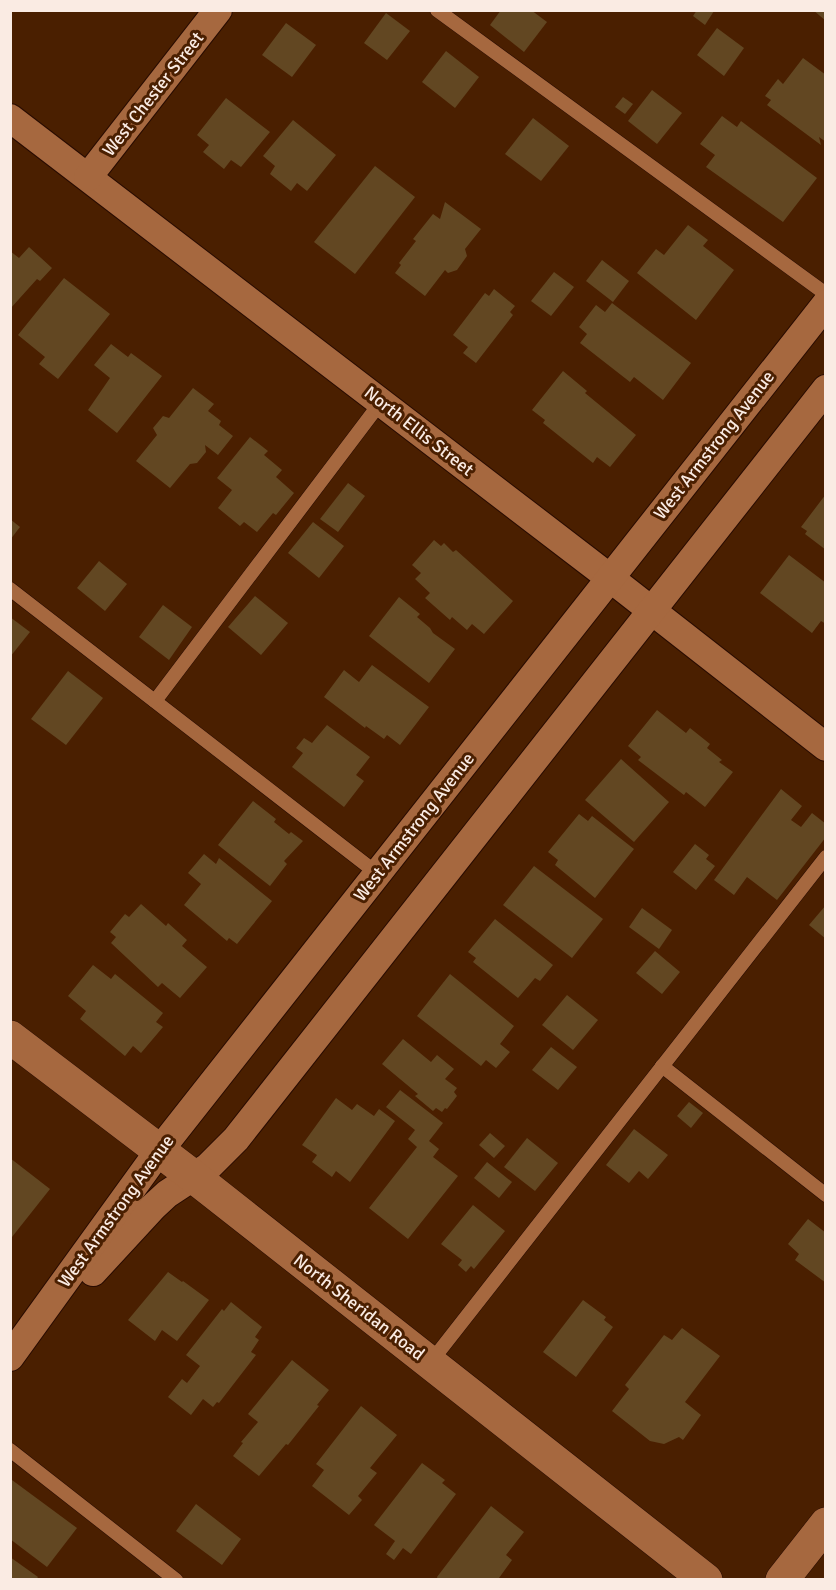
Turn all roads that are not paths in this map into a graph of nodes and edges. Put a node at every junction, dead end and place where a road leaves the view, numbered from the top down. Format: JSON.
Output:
{"nodes":[{"id":1,"x":218,"y":10,"type":"edge"},
{"id":2,"x":437,"y":10,"type":"edge"},
{"id":3,"x":10,"y":118,"type":"edge"},
{"id":4,"x":88,"y":177,"type":"junction"},
{"id":5,"x":825,"y":294,"type":"edge"},
{"id":6,"x":825,"y":304,"type":"edge"},
{"id":7,"x":825,"y":389,"type":"edge"},
{"id":8,"x":381,"y":402,"type":"junction"},
{"id":9,"x":610,"y":578,"type":"junction"},
{"id":10,"x":10,"y":590,"type":"edge"},
{"id":11,"x":652,"y":611,"type":"junction"},
{"id":12,"x":155,"y":701,"type":"junction"},
{"id":13,"x":825,"y":747,"type":"edge"},
{"id":14,"x":825,"y":857,"type":"edge"},
{"id":15,"x":378,"y":873,"type":"junction"},
{"id":16,"x":10,"y":1037,"type":"edge"},
{"id":17,"x":662,"y":1066,"type":"junction"},
{"id":18,"x":159,"y":1150,"type":"junction"},
{"id":19,"x":194,"y":1177,"type":"junction"},
{"id":20,"x":825,"y":1195,"type":"edge"},
{"id":21,"x":10,"y":1357,"type":"edge"},
{"id":22,"x":430,"y":1363,"type":"junction"},
{"id":23,"x":10,"y":1366,"type":"edge"},
{"id":24,"x":10,"y":1450,"type":"edge"},
{"id":25,"x":825,"y":1524,"type":"edge"},
{"id":26,"x":176,"y":1580,"type":"edge"},
{"id":27,"x":706,"y":1580,"type":"edge"},
{"id":28,"x":782,"y":1580,"type":"edge"}],
"edges":[{"from":1,"to":4,"type":"street","name":"West Chester Street"},
{"from":2,"to":5,"type":"lane"},
{"from":3,"to":4,"type":"street","name":"North Ellis Street"},
{"from":4,"to":8,"type":"street","name":"North Ellis Street"},
{"from":6,"to":9,"type":"street","name":"West Armstrong Avenue"},
{"from":7,"to":11,"type":"street","name":"West Armstrong Avenue"},
{"from":8,"to":9,"type":"street","name":"North Ellis Street"},
{"from":8,"to":12,"type":"lane"},
{"from":9,"to":11,"type":"street","name":"North Ellis Street"},
{"from":9,"to":15,"type":"street","name":"West Armstrong Avenue"},
{"from":10,"to":12,"type":"lane"},
{"from":11,"to":13,"type":"street","name":"North Ellis Street"},
{"from":11,"to":19,"type":"street","name":"West Armstrong Avenue"},
{"from":12,"to":15,"type":"lane"},
{"from":14,"to":17,"type":"lane"},
{"from":15,"to":18,"type":"street","name":"West Armstrong Avenue"},
{"from":16,"to":18,"type":"main road","name":"North Sheridan Road"},
{"from":17,"to":20,"type":"lane"},
{"from":17,"to":22,"type":"lane"},
{"from":18,"to":19,"type":"main road","name":"North Sheridan Road"},
{"from":18,"to":21,"type":"street","name":"West Armstrong Avenue"},
{"from":19,"to":22,"type":"main road","name":"North Sheridan Road"},
{"from":19,"to":23,"type":"street","name":"West Armstrong Avenue"},
{"from":22,"to":27,"type":"main road","name":"North Sheridan Road"},
{"from":24,"to":26,"type":"lane"},
{"from":25,"to":28,"type":"main road"}]}
